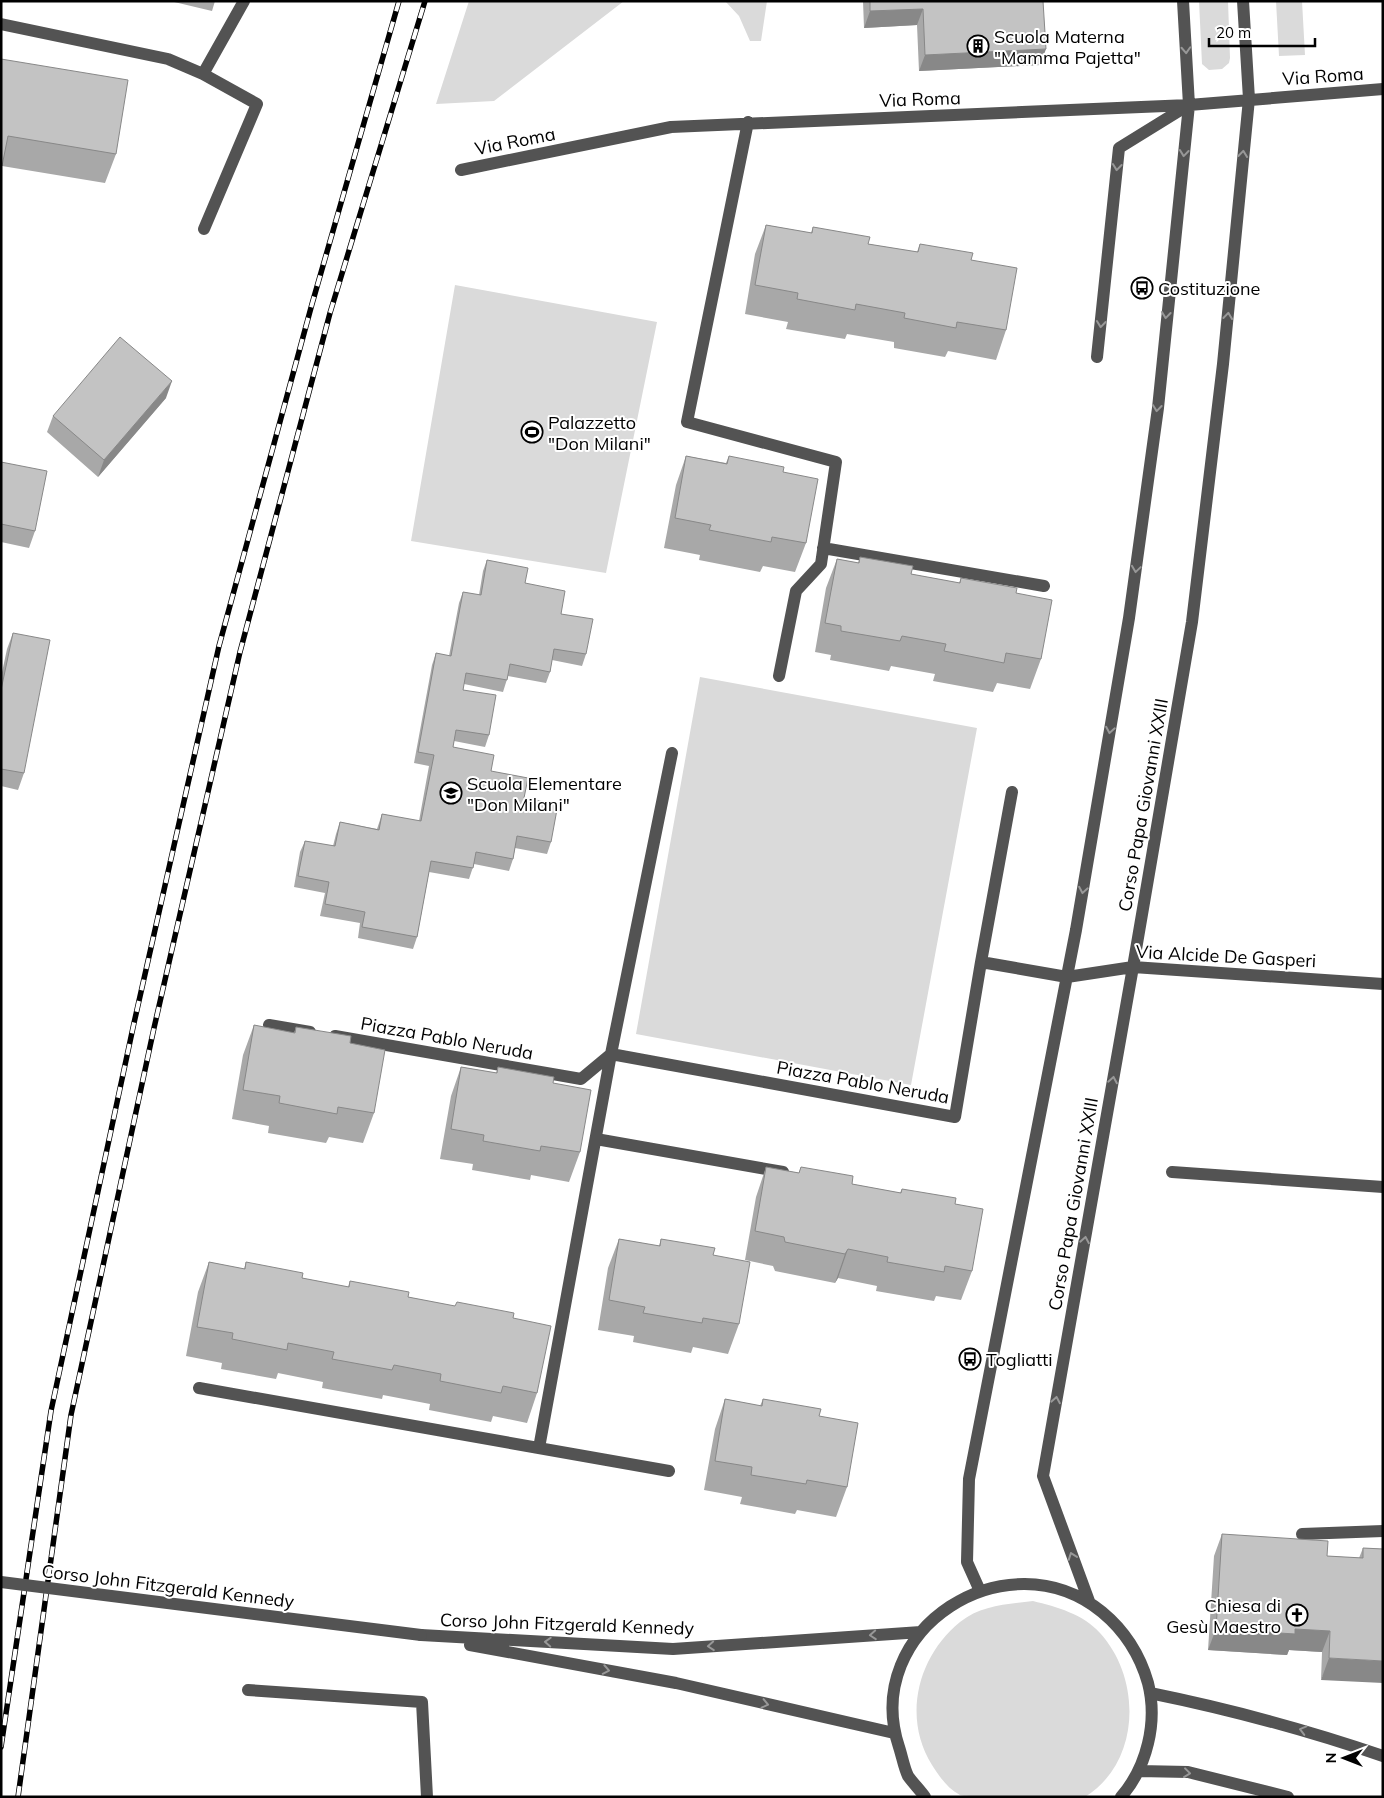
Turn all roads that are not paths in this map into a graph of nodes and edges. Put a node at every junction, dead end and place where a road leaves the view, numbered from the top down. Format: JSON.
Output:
{"nodes":[{"id":1,"x":244,"y":1,"type":"edge"},
{"id":2,"x":1183,"y":1,"type":"edge"},
{"id":3,"x":1243,"y":1,"type":"edge"},
{"id":4,"x":1,"y":24,"type":"edge"},
{"id":5,"x":203,"y":74,"type":"junction"},
{"id":6,"x":1383,"y":89,"type":"edge"},
{"id":7,"x":1249,"y":99,"type":"junction"},
{"id":8,"x":1189,"y":105,"type":"junction"},
{"id":9,"x":748,"y":122,"type":"junction"},
{"id":10,"x":461,"y":170,"type":"dead end"},
{"id":11,"x":204,"y":229,"type":"dead end"},
{"id":12,"x":1097,"y":356,"type":"dead end"},
{"id":13,"x":823,"y":548,"type":"junction"},
{"id":14,"x":1044,"y":586,"type":"dead end"},
{"id":15,"x":779,"y":676,"type":"dead end"},
{"id":16,"x":672,"y":753,"type":"dead end"},
{"id":17,"x":1012,"y":792,"type":"dead end"},
{"id":18,"x":981,"y":962,"type":"junction"},
{"id":19,"x":1133,"y":967,"type":"junction"},
{"id":20,"x":1067,"y":977,"type":"junction"},
{"id":21,"x":1383,"y":984,"type":"edge"},
{"id":22,"x":269,"y":1025,"type":"dead end"},
{"id":23,"x":612,"y":1054,"type":"junction"},
{"id":24,"x":596,"y":1139,"type":"junction"},
{"id":25,"x":1172,"y":1172,"type":"dead end"},
{"id":26,"x":798,"y":1174,"type":"edge"},
{"id":27,"x":1383,"y":1187,"type":"edge"},
{"id":28,"x":198,"y":1388,"type":"dead end"},
{"id":29,"x":539,"y":1448,"type":"junction"},
{"id":30,"x":669,"y":1471,"type":"dead end"},
{"id":31,"x":1383,"y":1531,"type":"edge"},
{"id":32,"x":1302,"y":1534,"type":"dead end"},
{"id":33,"x":1,"y":1582,"type":"edge"},
{"id":34,"x":980,"y":1591,"type":"junction"},
{"id":35,"x":1089,"y":1602,"type":"junction"},
{"id":36,"x":921,"y":1632,"type":"junction"},
{"id":37,"x":421,"y":1635,"type":"junction"},
{"id":38,"x":248,"y":1690,"type":"dead end"},
{"id":39,"x":1150,"y":1693,"type":"junction"},
{"id":40,"x":894,"y":1733,"type":"junction"},
{"id":41,"x":1383,"y":1756,"type":"edge"},
{"id":42,"x":1139,"y":1771,"type":"junction"},
{"id":43,"x":427,"y":1797,"type":"edge"},
{"id":44,"x":925,"y":1797,"type":"edge"},
{"id":45,"x":1121,"y":1797,"type":"edge"},
{"id":46,"x":1288,"y":1797,"type":"edge"}],
"edges":[{"from":1,"to":5,"type":"street"},
{"from":2,"to":8,"type":"street","one_way":true},
{"from":3,"to":7,"type":"street","name":"Corso Papa Giovanni XXIII"},
{"from":4,"to":5,"type":"street"},
{"from":5,"to":11,"type":"street"},
{"from":6,"to":7,"type":"street","name":"Via Roma"},
{"from":7,"to":8,"type":"street","name":"Via Roma"},
{"from":19,"to":7,"type":"street","name":"Corso Papa Giovanni XXIII","one_way":true},
{"from":8,"to":9,"type":"street","name":"Via Roma"},
{"from":8,"to":12,"type":"street","one_way":true},
{"from":8,"to":20,"type":"street","one_way":true},
{"from":9,"to":10,"type":"street","name":"Via Roma"},
{"from":9,"to":13,"type":"street"},
{"from":13,"to":14,"type":"street"},
{"from":13,"to":15,"type":"street"},
{"from":16,"to":23,"type":"street"},
{"from":17,"to":18,"type":"street","name":"Piazza Pablo Neruda"},
{"from":18,"to":20,"type":"street"},
{"from":18,"to":23,"type":"street","name":"Piazza Pablo Neruda"},
{"from":19,"to":20,"type":"street","name":"Via Alcide De Gasperi"},
{"from":19,"to":21,"type":"street","name":"Via Alcide De Gasperi"},
{"from":35,"to":19,"type":"street","name":"Corso Papa Giovanni XXIII","one_way":true},
{"from":20,"to":34,"type":"street"},
{"from":22,"to":23,"type":"street","name":"Piazza Pablo Neruda"},
{"from":23,"to":24,"type":"street"},
{"from":24,"to":26,"type":"street"},
{"from":24,"to":29,"type":"street"},
{"from":25,"to":27,"type":"street"},
{"from":28,"to":29,"type":"street"},
{"from":29,"to":30,"type":"street"},
{"from":31,"to":32,"type":"street"},
{"from":33,"to":37,"type":"street","name":"Corso John Fitzgerald Kennedy","bridge":true},
{"from":34,"to":35,"type":"street"},
{"from":34,"to":36,"type":"street"},
{"from":35,"to":39,"type":"street"},
{"from":36,"to":37,"type":"street","name":"Corso John Fitzgerald Kennedy","one_way":true},
{"from":36,"to":40,"type":"street"},
{"from":37,"to":40,"type":"street","name":"Corso John Fitzgerald Kennedy","one_way":true},
{"from":38,"to":43,"type":"street"},
{"from":41,"to":39,"type":"street","one_way":true},
{"from":39,"to":42,"type":"street"},
{"from":40,"to":44,"type":"street"},
{"from":42,"to":45,"type":"street"},
{"from":42,"to":46,"type":"street","one_way":true}]}
